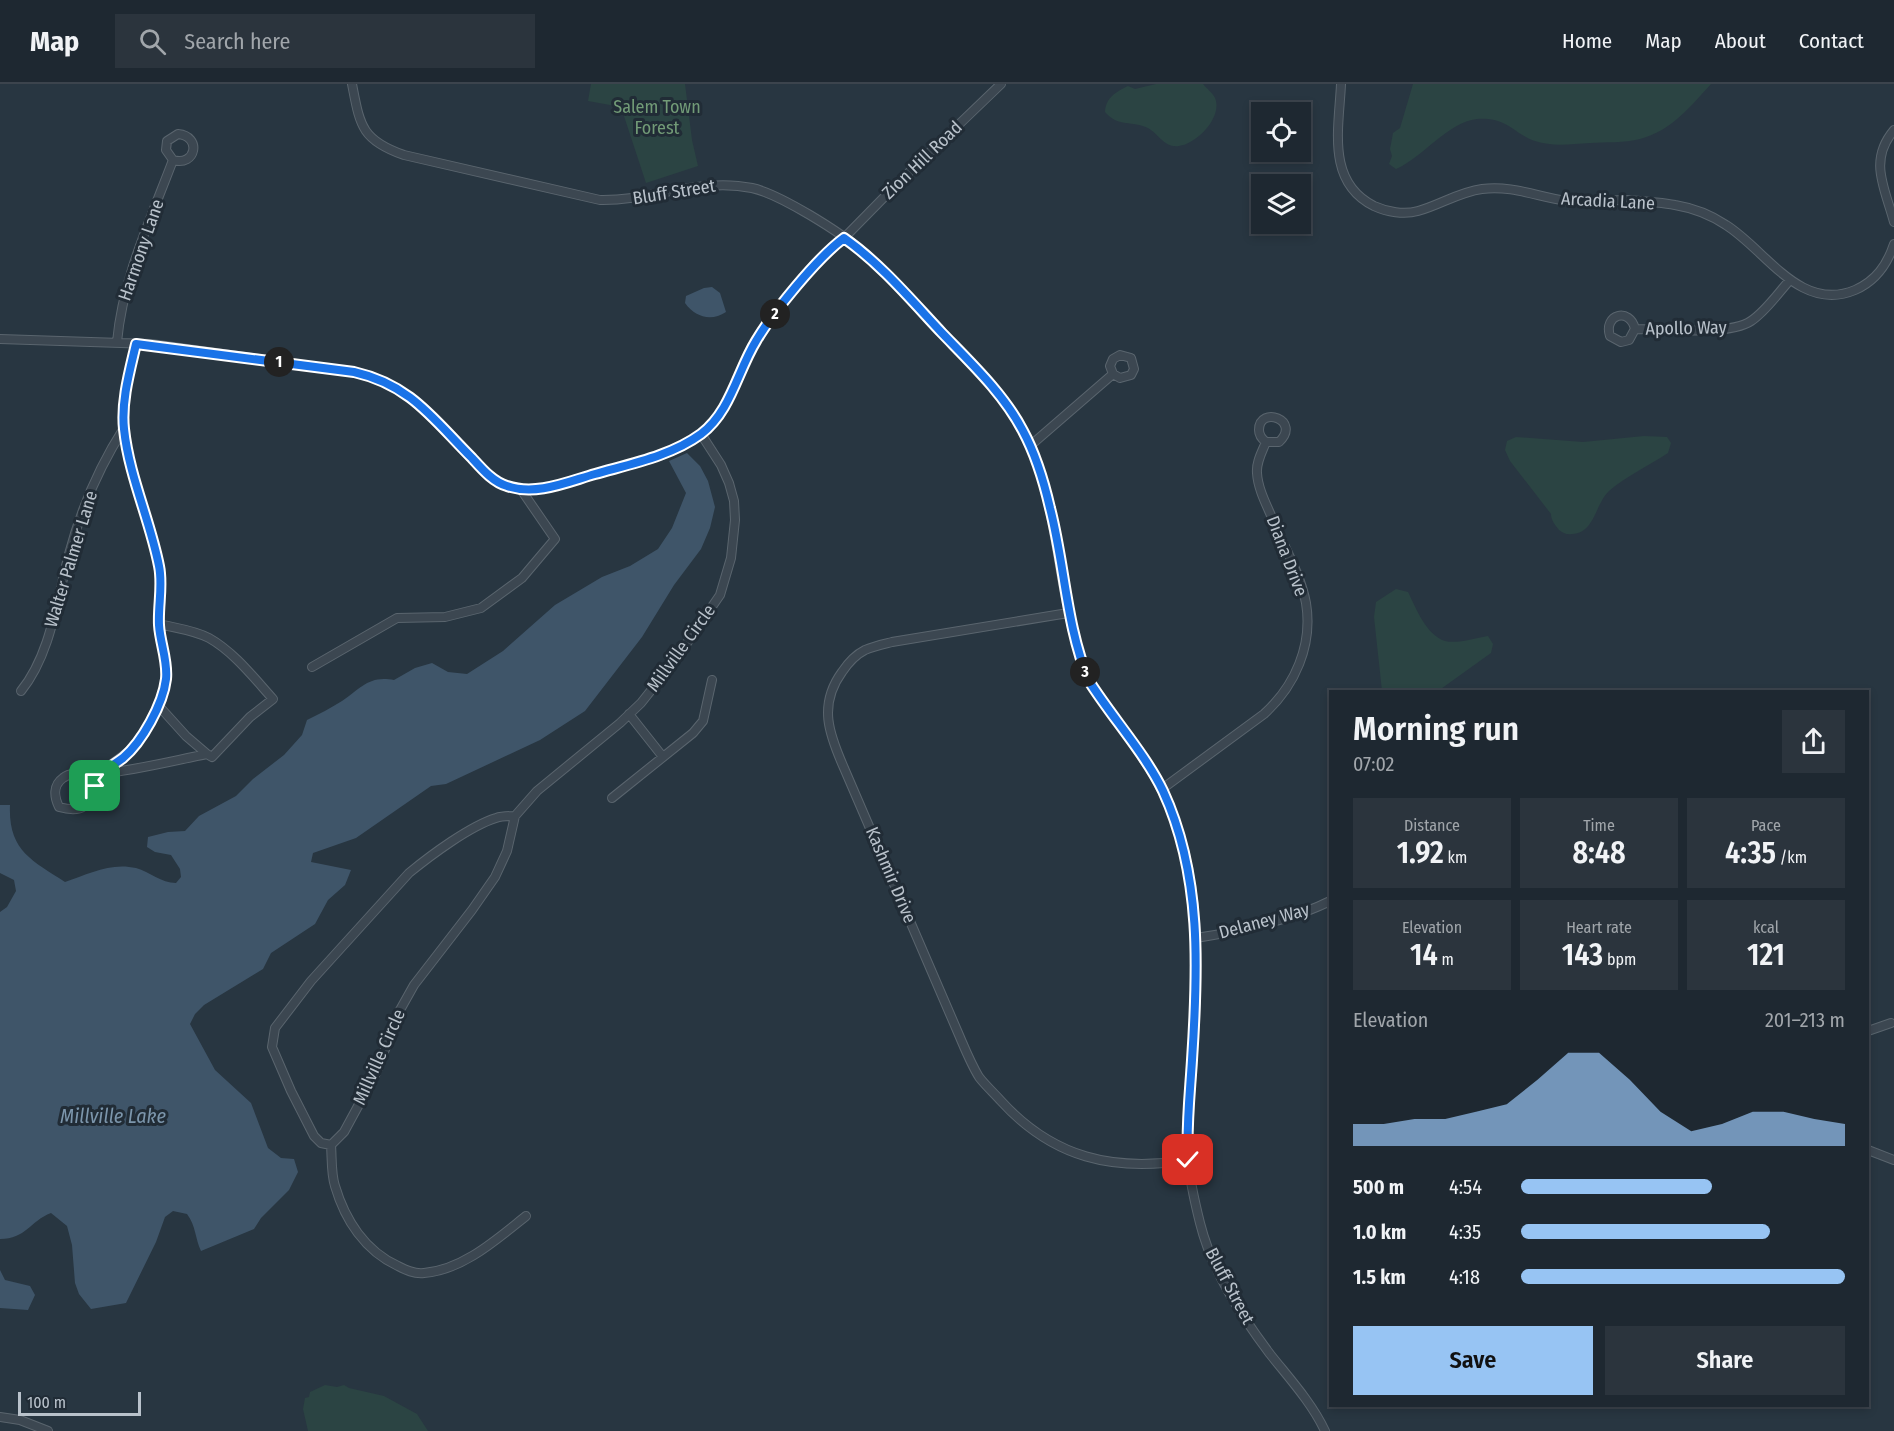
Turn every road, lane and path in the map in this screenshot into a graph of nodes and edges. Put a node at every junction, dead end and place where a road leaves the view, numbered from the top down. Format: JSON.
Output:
{"nodes":[{"id":1,"x":351,"y":84,"type":"edge"},
{"id":2,"x":1001,"y":84,"type":"edge"},
{"id":3,"x":1341,"y":84,"type":"edge"},
{"id":4,"x":1894,"y":130,"type":"edge"},
{"id":5,"x":173,"y":160,"type":"dead end"},
{"id":6,"x":1894,"y":222,"type":"edge"},
{"id":7,"x":844,"y":238,"type":"junction"},
{"id":8,"x":1894,"y":244,"type":"edge"},
{"id":9,"x":1790,"y":280,"type":"junction"},
{"id":10,"x":1635,"y":328,"type":"dead end"},
{"id":11,"x":0,"y":339,"type":"edge"},
{"id":12,"x":117,"y":342,"type":"junction"},
{"id":13,"x":136,"y":344,"type":"junction"},
{"id":14,"x":1113,"y":374,"type":"dead end"},
{"id":15,"x":124,"y":428,"type":"junction"},
{"id":16,"x":701,"y":434,"type":"junction"},
{"id":17,"x":1266,"y":442,"type":"dead end"},
{"id":18,"x":1030,"y":445,"type":"junction"},
{"id":19,"x":522,"y":491,"type":"junction"},
{"id":20,"x":1068,"y":613,"type":"junction"},
{"id":21,"x":159,"y":624,"type":"junction"},
{"id":22,"x":312,"y":667,"type":"dead end"},
{"id":23,"x":712,"y":680,"type":"dead end"},
{"id":24,"x":21,"y":691,"type":"dead end"},
{"id":25,"x":158,"y":705,"type":"junction"},
{"id":26,"x":629,"y":714,"type":"junction"},
{"id":27,"x":207,"y":754,"type":"junction"},
{"id":28,"x":663,"y":757,"type":"junction"},
{"id":29,"x":99,"y":774,"type":"junction"},
{"id":30,"x":1162,"y":789,"type":"junction"},
{"id":31,"x":612,"y":798,"type":"dead end"},
{"id":32,"x":515,"y":816,"type":"junction"},
{"id":33,"x":1329,"y":901,"type":"edge"},
{"id":34,"x":1196,"y":938,"type":"junction"},
{"id":35,"x":1893,"y":1022,"type":"edge"},
{"id":36,"x":1869,"y":1031,"type":"edge"},
{"id":37,"x":331,"y":1145,"type":"junction"},
{"id":38,"x":1869,"y":1150,"type":"edge"},
{"id":39,"x":1188,"y":1160,"type":"junction"},
{"id":40,"x":1894,"y":1160,"type":"edge"},
{"id":41,"x":526,"y":1216,"type":"dead end"},
{"id":42,"x":0,"y":1417,"type":"edge"},
{"id":43,"x":48,"y":1431,"type":"edge"},
{"id":44,"x":1325,"y":1431,"type":"edge"}],
"edges":[{"from":1,"to":7,"type":"street","name":"Bluff Street"},
{"from":2,"to":7,"type":"street","name":"Zion Hill Road"},
{"from":3,"to":9,"type":"street","name":"Arcadia Lane"},
{"from":4,"to":6,"type":"street"},
{"from":5,"to":12,"type":"street","name":"Harmony Lane"},
{"from":7,"to":16,"type":"street","name":"Zion Hill Road"},
{"from":7,"to":18,"type":"street","name":"Bluff Street"},
{"from":8,"to":9,"type":"street","name":"Arcadia Lane"},
{"from":9,"to":10,"type":"street","name":"Apollo Way"},
{"from":11,"to":12,"type":"street"},
{"from":12,"to":13,"type":"street"},
{"from":13,"to":15,"type":"street"},
{"from":13,"to":19,"type":"street"},
{"from":14,"to":18,"type":"street"},
{"from":15,"to":21,"type":"street"},
{"from":15,"to":24,"type":"street","name":"Walter Palmer Lane"},
{"from":16,"to":19,"type":"street","name":"Zion Hill Road"},
{"from":16,"to":26,"type":"street","name":"Millville Circle"},
{"from":17,"to":30,"type":"street","name":"Diana Drive"},
{"from":18,"to":20,"type":"street","name":"Bluff Street"},
{"from":19,"to":22,"type":"street"},
{"from":20,"to":30,"type":"street","name":"Bluff Street"},
{"from":20,"to":39,"type":"street","name":"Kashmir Drive"},
{"from":21,"to":25,"type":"street"},
{"from":21,"to":27,"type":"street"},
{"from":23,"to":28,"type":"street"},
{"from":25,"to":27,"type":"street"},
{"from":25,"to":29,"type":"street"},
{"from":26,"to":28,"type":"street"},
{"from":26,"to":32,"type":"street","name":"Millville Circle"},
{"from":27,"to":29,"type":"street"},
{"from":28,"to":31,"type":"street"},
{"from":29,"to":29,"type":"street"},
{"from":30,"to":34,"type":"street","name":"Bluff Street"},
{"from":32,"to":37,"type":"street","name":"Millville Circle"},
{"from":32,"to":37,"type":"street"},
{"from":33,"to":34,"type":"street","name":"Delaney Way"},
{"from":34,"to":39,"type":"street","name":"Bluff Street"},
{"from":35,"to":36,"type":"street"},
{"from":37,"to":41,"type":"street"},
{"from":38,"to":40,"type":"street"},
{"from":39,"to":44,"type":"street","name":"Bluff Street"},
{"from":42,"to":43,"type":"street"}]}
